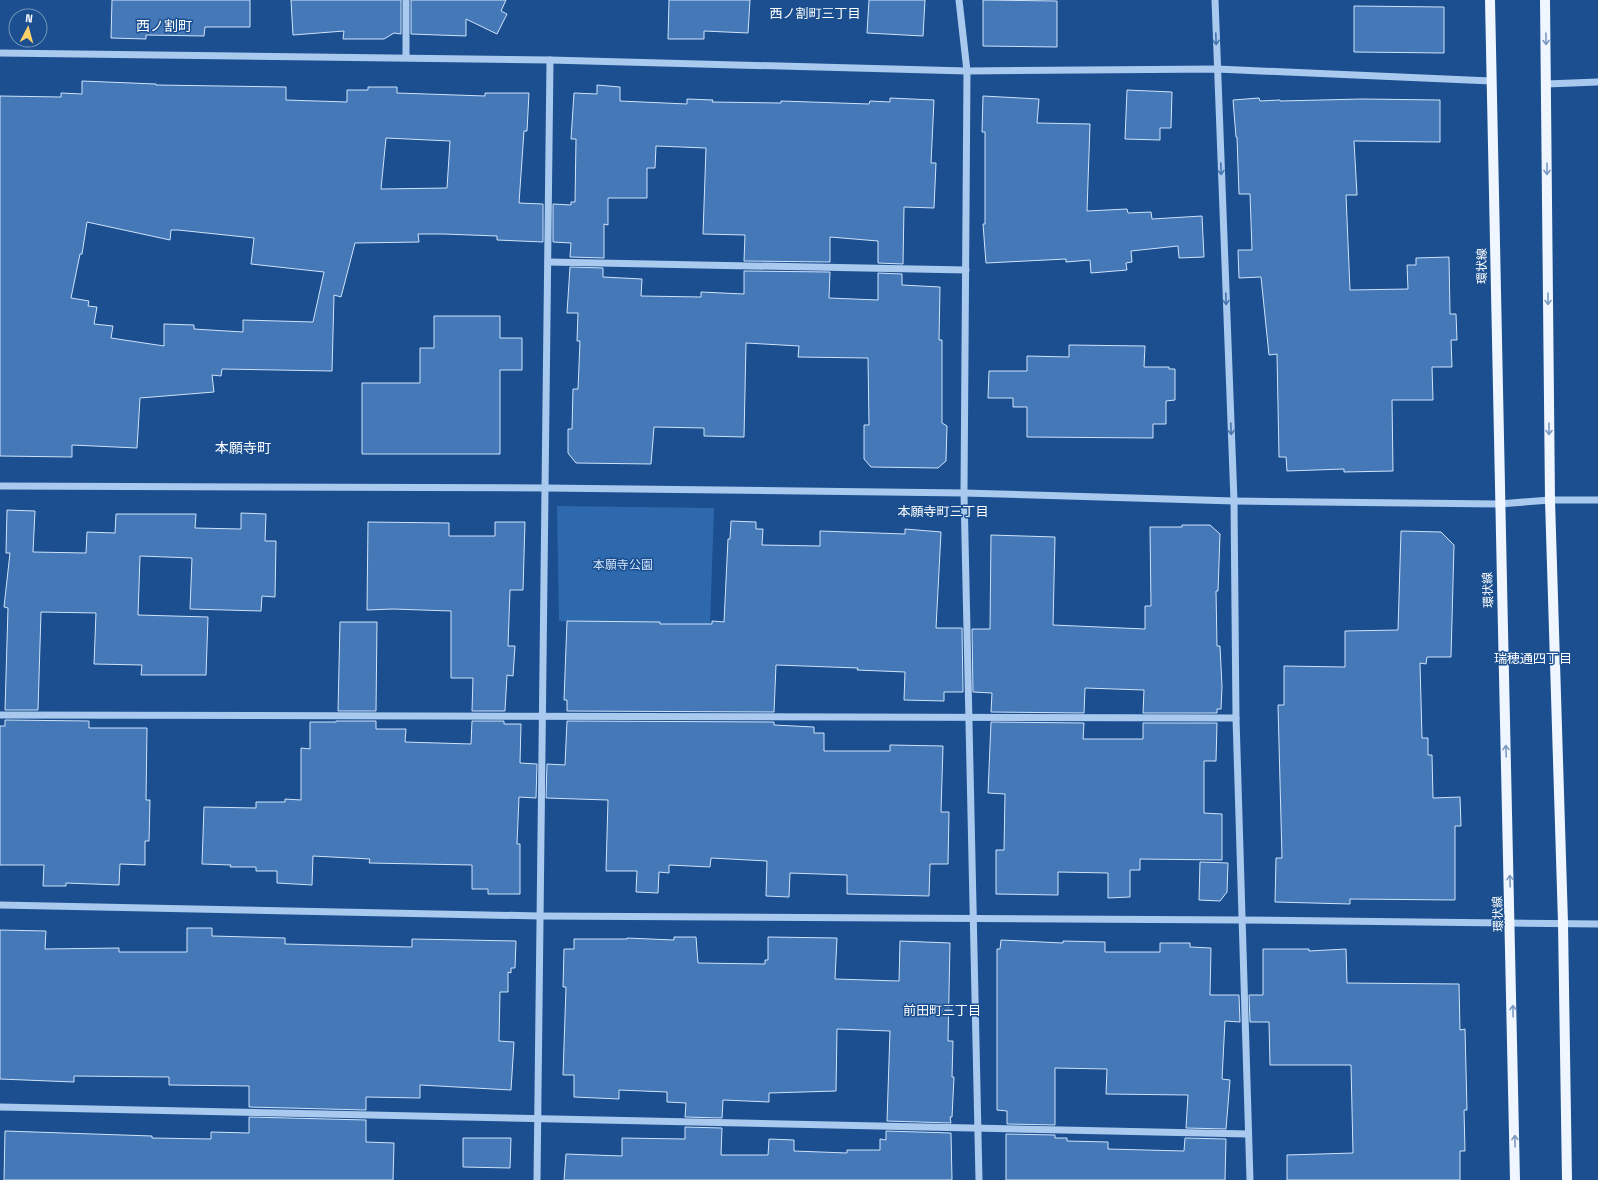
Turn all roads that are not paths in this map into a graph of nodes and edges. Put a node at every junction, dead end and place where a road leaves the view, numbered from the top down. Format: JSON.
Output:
{"nodes":[{"id":1,"x":406,"y":0,"type":"edge"},
{"id":2,"x":959,"y":0,"type":"edge"},
{"id":3,"x":1215,"y":0,"type":"edge"},
{"id":4,"x":1490,"y":0,"type":"edge"},
{"id":5,"x":1545,"y":0,"type":"edge"},
{"id":6,"x":0,"y":53,"type":"edge"},
{"id":7,"x":406,"y":57,"type":"junction"},
{"id":8,"x":550,"y":60,"type":"junction"},
{"id":9,"x":1217,"y":69,"type":"junction"},
{"id":10,"x":967,"y":71,"type":"junction"},
{"id":11,"x":1491,"y":81,"type":"junction"},
{"id":12,"x":1598,"y":82,"type":"edge"},
{"id":13,"x":1546,"y":84,"type":"junction"},
{"id":14,"x":548,"y":262,"type":"junction"},
{"id":15,"x":966,"y":270,"type":"junction"},
{"id":16,"x":0,"y":486,"type":"edge"},
{"id":17,"x":545,"y":488,"type":"junction"},
{"id":18,"x":964,"y":493,"type":"junction"},
{"id":19,"x":1550,"y":500,"type":"junction"},
{"id":20,"x":1598,"y":500,"type":"edge"},
{"id":21,"x":1234,"y":501,"type":"junction"},
{"id":22,"x":1499,"y":504,"type":"junction"},
{"id":23,"x":0,"y":715,"type":"edge"},
{"id":24,"x":542,"y":716,"type":"junction"},
{"id":25,"x":968,"y":718,"type":"junction"},
{"id":26,"x":1236,"y":718,"type":"junction"},
{"id":27,"x":0,"y":904,"type":"edge"},
{"id":28,"x":540,"y":916,"type":"junction"},
{"id":29,"x":973,"y":919,"type":"junction"},
{"id":30,"x":1242,"y":920,"type":"junction"},
{"id":31,"x":1511,"y":923,"type":"junction"},
{"id":32,"x":1563,"y":923,"type":"junction"},
{"id":33,"x":1598,"y":924,"type":"edge"},
{"id":34,"x":0,"y":1107,"type":"edge"},
{"id":35,"x":537,"y":1119,"type":"junction"},
{"id":36,"x":978,"y":1129,"type":"junction"},
{"id":37,"x":1248,"y":1134,"type":"junction"},
{"id":38,"x":536,"y":1180,"type":"edge"},
{"id":39,"x":979,"y":1180,"type":"edge"},
{"id":40,"x":1250,"y":1180,"type":"edge"},
{"id":41,"x":1516,"y":1180,"type":"edge"},
{"id":42,"x":1567,"y":1180,"type":"edge"}],
"edges":[{"from":1,"to":7,"type":"street"},
{"from":2,"to":10,"type":"street"},
{"from":3,"to":9,"type":"street","one_way":true},
{"from":4,"to":11,"type":"main road","name":"環状線"},
{"from":5,"to":13,"type":"main road","one_way":true},
{"from":6,"to":7,"type":"street"},
{"from":7,"to":8,"type":"street"},
{"from":8,"to":10,"type":"street"},
{"from":8,"to":14,"type":"street"},
{"from":9,"to":10,"type":"street"},
{"from":9,"to":11,"type":"street"},
{"from":9,"to":21,"type":"street","one_way":true},
{"from":10,"to":15,"type":"street"},
{"from":11,"to":22,"type":"main road","name":"環状線"},
{"from":12,"to":13,"type":"street"},
{"from":13,"to":19,"type":"main road","one_way":true},
{"from":14,"to":15,"type":"street"},
{"from":14,"to":17,"type":"street"},
{"from":15,"to":18,"type":"street"},
{"from":16,"to":17,"type":"street"},
{"from":17,"to":18,"type":"street"},
{"from":17,"to":24,"type":"street"},
{"from":18,"to":21,"type":"street"},
{"from":18,"to":25,"type":"street"},
{"from":19,"to":20,"type":"street"},
{"from":19,"to":22,"type":"street"},
{"from":19,"to":32,"type":"main road"},
{"from":21,"to":22,"type":"street"},
{"from":21,"to":26,"type":"street"},
{"from":31,"to":22,"type":"main road","name":"環状線","one_way":true},
{"from":23,"to":24,"type":"street"},
{"from":24,"to":25,"type":"street"},
{"from":24,"to":28,"type":"street"},
{"from":25,"to":26,"type":"street"},
{"from":25,"to":29,"type":"street"},
{"from":26,"to":30,"type":"street"},
{"from":27,"to":28,"type":"street"},
{"from":28,"to":29,"type":"street"},
{"from":28,"to":35,"type":"street"},
{"from":29,"to":30,"type":"street"},
{"from":29,"to":36,"type":"street"},
{"from":30,"to":31,"type":"street"},
{"from":30,"to":37,"type":"street"},
{"from":31,"to":32,"type":"street"},
{"from":41,"to":31,"type":"main road","name":"環状線","one_way":true},
{"from":32,"to":33,"type":"street"},
{"from":32,"to":42,"type":"main road"},
{"from":34,"to":35,"type":"street"},
{"from":35,"to":36,"type":"street"},
{"from":35,"to":38,"type":"street"},
{"from":36,"to":37,"type":"street"},
{"from":36,"to":39,"type":"street"},
{"from":37,"to":40,"type":"street"}]}
